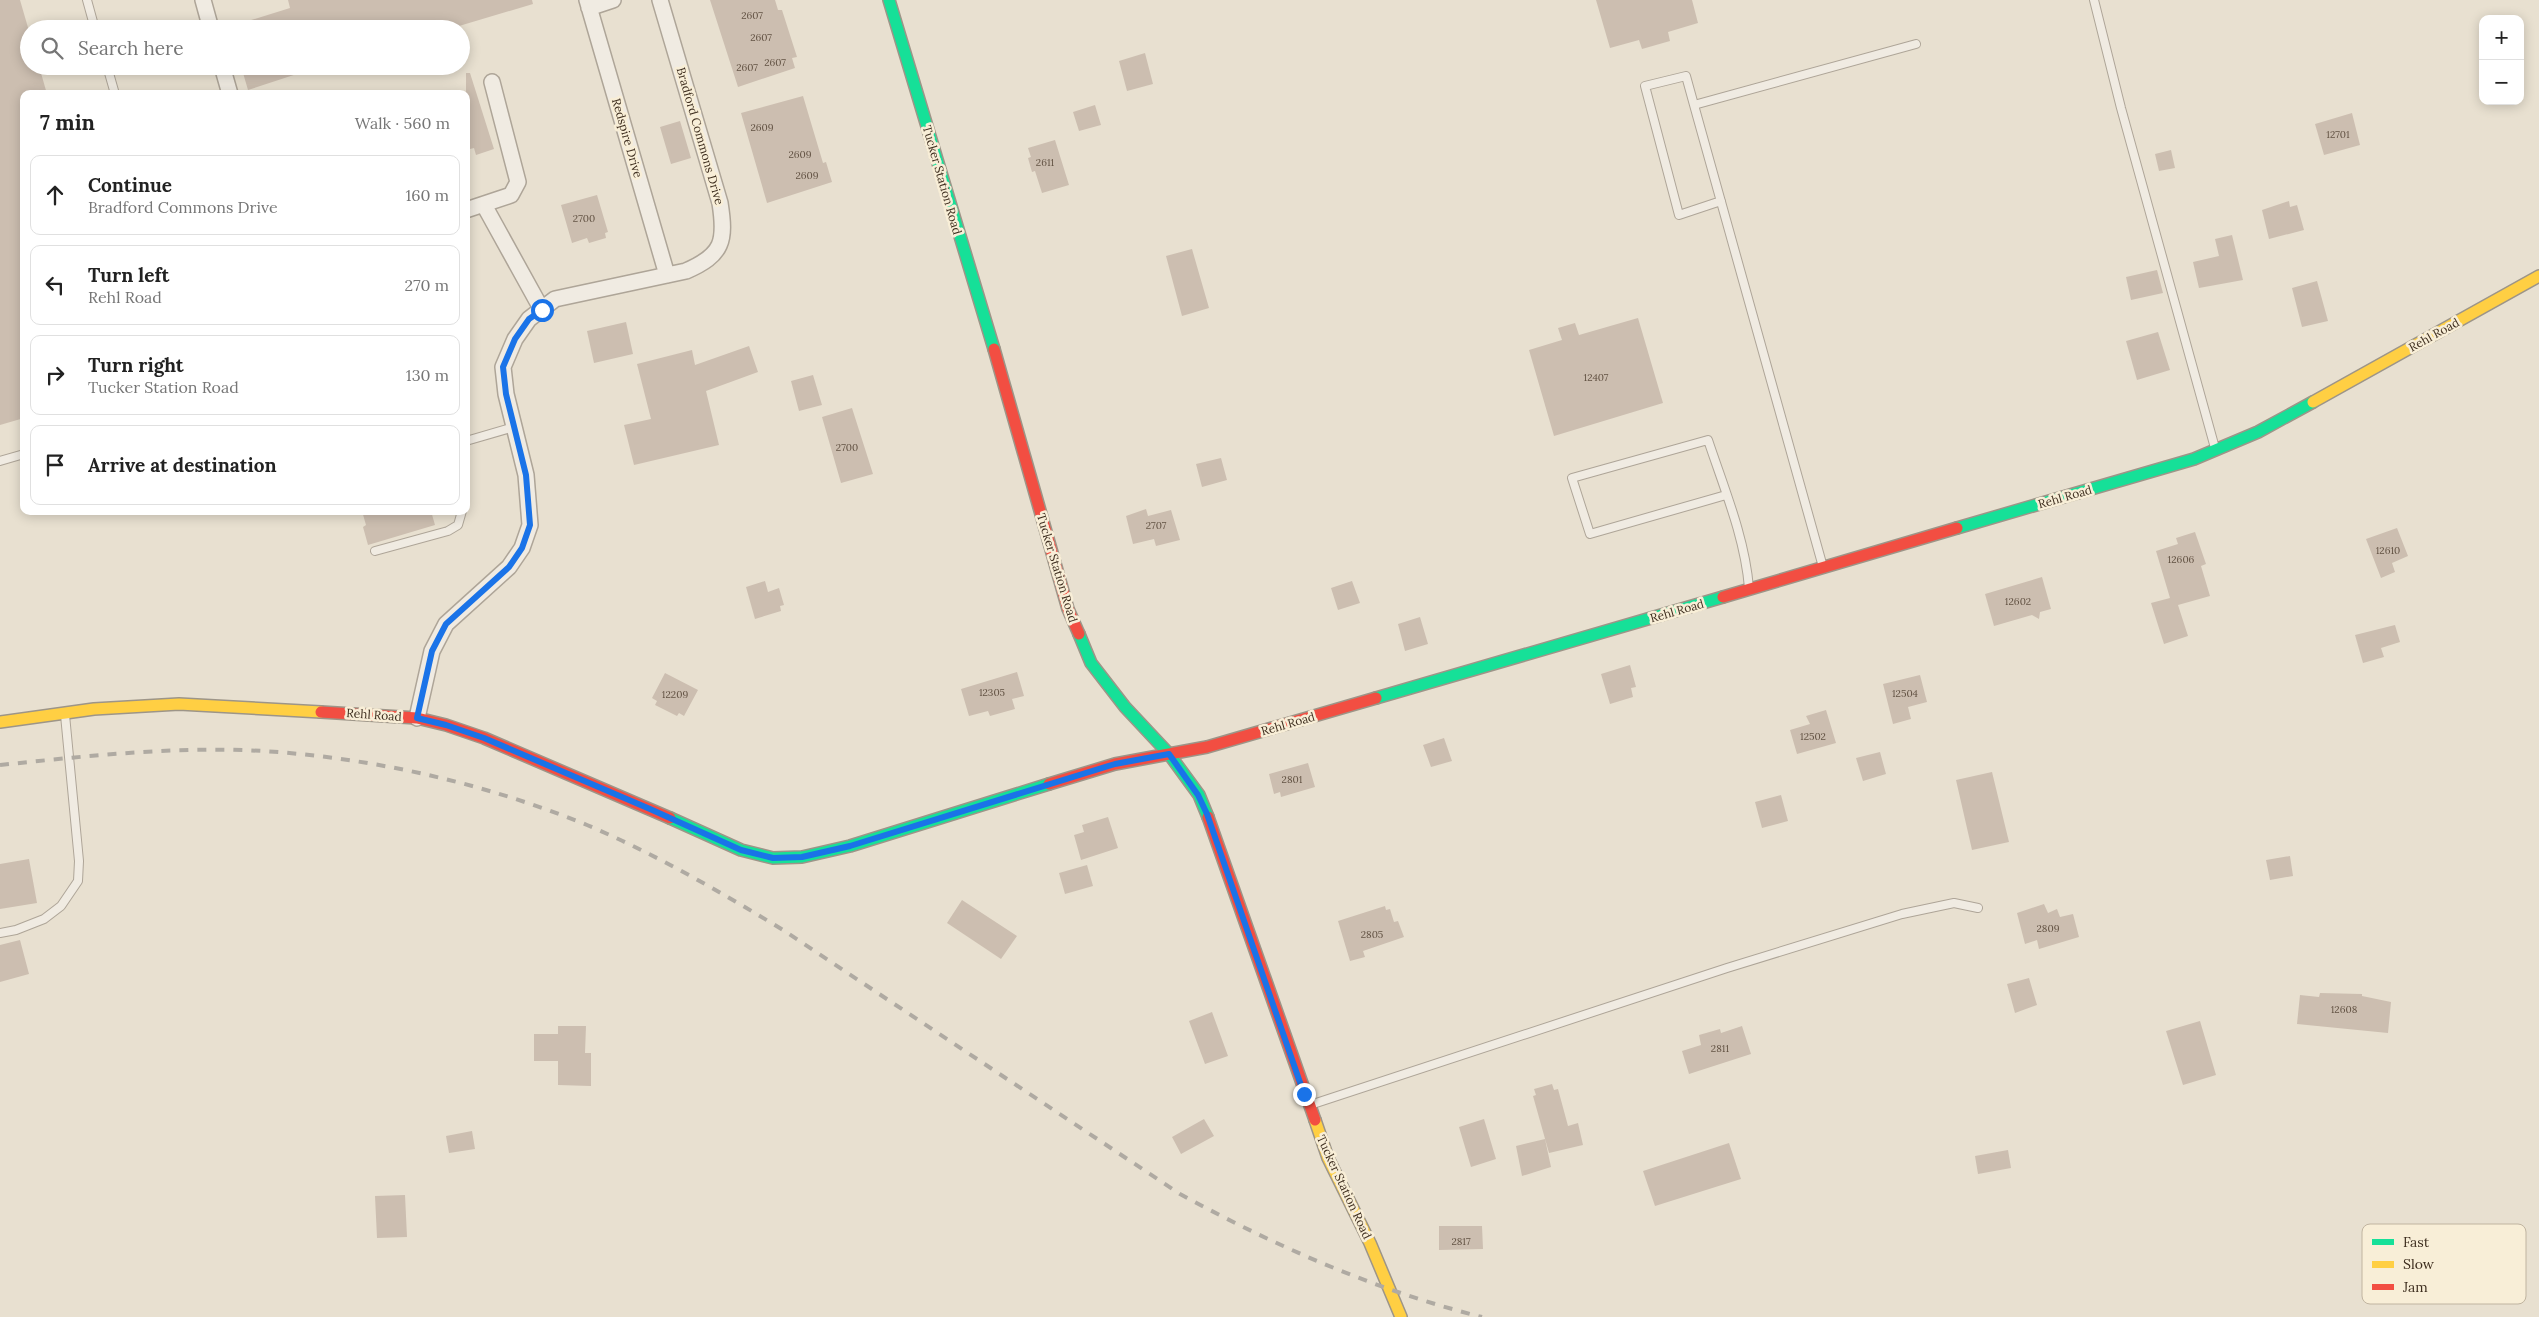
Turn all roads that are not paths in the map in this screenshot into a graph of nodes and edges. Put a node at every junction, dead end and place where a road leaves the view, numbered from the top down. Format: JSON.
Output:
{"nodes":[{"id":1,"x":87,"y":0,"type":"edge"},
{"id":2,"x":203,"y":0,"type":"edge"},
{"id":3,"x":613,"y":0,"type":"edge"},
{"id":4,"x":660,"y":0,"type":"edge"},
{"id":5,"x":889,"y":0,"type":"edge"},
{"id":6,"x":2094,"y":0,"type":"edge"},
{"id":7,"x":588,"y":4,"type":"edge"},
{"id":8,"x":93,"y":20,"type":"edge"},
{"id":9,"x":209,"y":20,"type":"edge"},
{"id":10,"x":1916,"y":44,"type":"dead end"},
{"id":11,"x":110,"y":75,"type":"edge"},
{"id":12,"x":225,"y":75,"type":"edge"},
{"id":13,"x":492,"y":82,"type":"dead end"},
{"id":14,"x":114,"y":90,"type":"edge"},
{"id":15,"x":229,"y":90,"type":"edge"},
{"id":16,"x":1694,"y":105,"type":"junction"},
{"id":17,"x":1721,"y":201,"type":"junction"},
{"id":18,"x":484,"y":204,"type":"junction"},
{"id":19,"x":470,"y":209,"type":"edge"},
{"id":20,"x":667,"y":275,"type":"junction"},
{"id":21,"x":2539,"y":276,"type":"edge"},
{"id":22,"x":542,"y":310,"type":"junction"},
{"id":23,"x":514,"y":427,"type":"junction"},
{"id":24,"x":470,"y":440,"type":"edge"},
{"id":25,"x":2216,"y":450,"type":"junction"},
{"id":26,"x":20,"y":455,"type":"edge"},
{"id":27,"x":0,"y":461,"type":"edge"},
{"id":28,"x":1726,"y":496,"type":"junction"},
{"id":29,"x":461,"y":515,"type":"edge"},
{"id":30,"x":375,"y":552,"type":"dead end"},
{"id":31,"x":1823,"y":569,"type":"junction"},
{"id":32,"x":1750,"y":590,"type":"junction"},
{"id":33,"x":64,"y":713,"type":"junction"},
{"id":34,"x":417,"y":718,"type":"junction"},
{"id":35,"x":0,"y":722,"type":"edge"},
{"id":36,"x":1169,"y":754,"type":"junction"},
{"id":37,"x":1978,"y":908,"type":"dead end"},
{"id":38,"x":0,"y":933,"type":"edge"},
{"id":39,"x":1308,"y":1106,"type":"junction"},
{"id":40,"x":1401,"y":1317,"type":"edge"}],
"edges":[{"from":1,"to":8,"type":"lane"},
{"from":2,"to":9,"type":"street"},
{"from":3,"to":7,"type":"street"},
{"from":4,"to":20,"type":"street","name":"Bradford Commons Drive"},
{"from":5,"to":36,"type":"street","name":"Tucker Station Road"},
{"from":6,"to":25,"type":"lane"},
{"from":7,"to":20,"type":"street","name":"Redspire Drive"},
{"from":10,"to":16,"type":"lane"},
{"from":11,"to":14,"type":"lane"},
{"from":12,"to":15,"type":"street"},
{"from":13,"to":18,"type":"street"},
{"from":16,"to":17,"type":"lane"},
{"from":16,"to":17,"type":"lane"},
{"from":17,"to":31,"type":"lane"},
{"from":18,"to":19,"type":"street"},
{"from":18,"to":22,"type":"street"},
{"from":20,"to":22,"type":"street","name":"Bradford Commons Drive"},
{"from":21,"to":25,"type":"street","name":"Rehl Road"},
{"from":22,"to":23,"type":"street","name":"Bradford Commons Drive"},
{"from":23,"to":24,"type":"lane"},
{"from":23,"to":34,"type":"street","name":"Bradford Commons Drive"},
{"from":25,"to":31,"type":"street","name":"Rehl Road"},
{"from":26,"to":27,"type":"lane"},
{"from":28,"to":28,"type":"lane"},
{"from":28,"to":32,"type":"lane"},
{"from":29,"to":30,"type":"lane"},
{"from":31,"to":32,"type":"street","name":"Rehl Road"},
{"from":32,"to":36,"type":"street","name":"Rehl Road"},
{"from":33,"to":34,"type":"street","name":"Rehl Road"},
{"from":33,"to":35,"type":"street","name":"Rehl Road"},
{"from":33,"to":38,"type":"lane"},
{"from":34,"to":36,"type":"street","name":"Rehl Road"},
{"from":36,"to":39,"type":"street","name":"Tucker Station Road"},
{"from":37,"to":39,"type":"lane"},
{"from":39,"to":40,"type":"street","name":"Tucker Station Road"}]}
